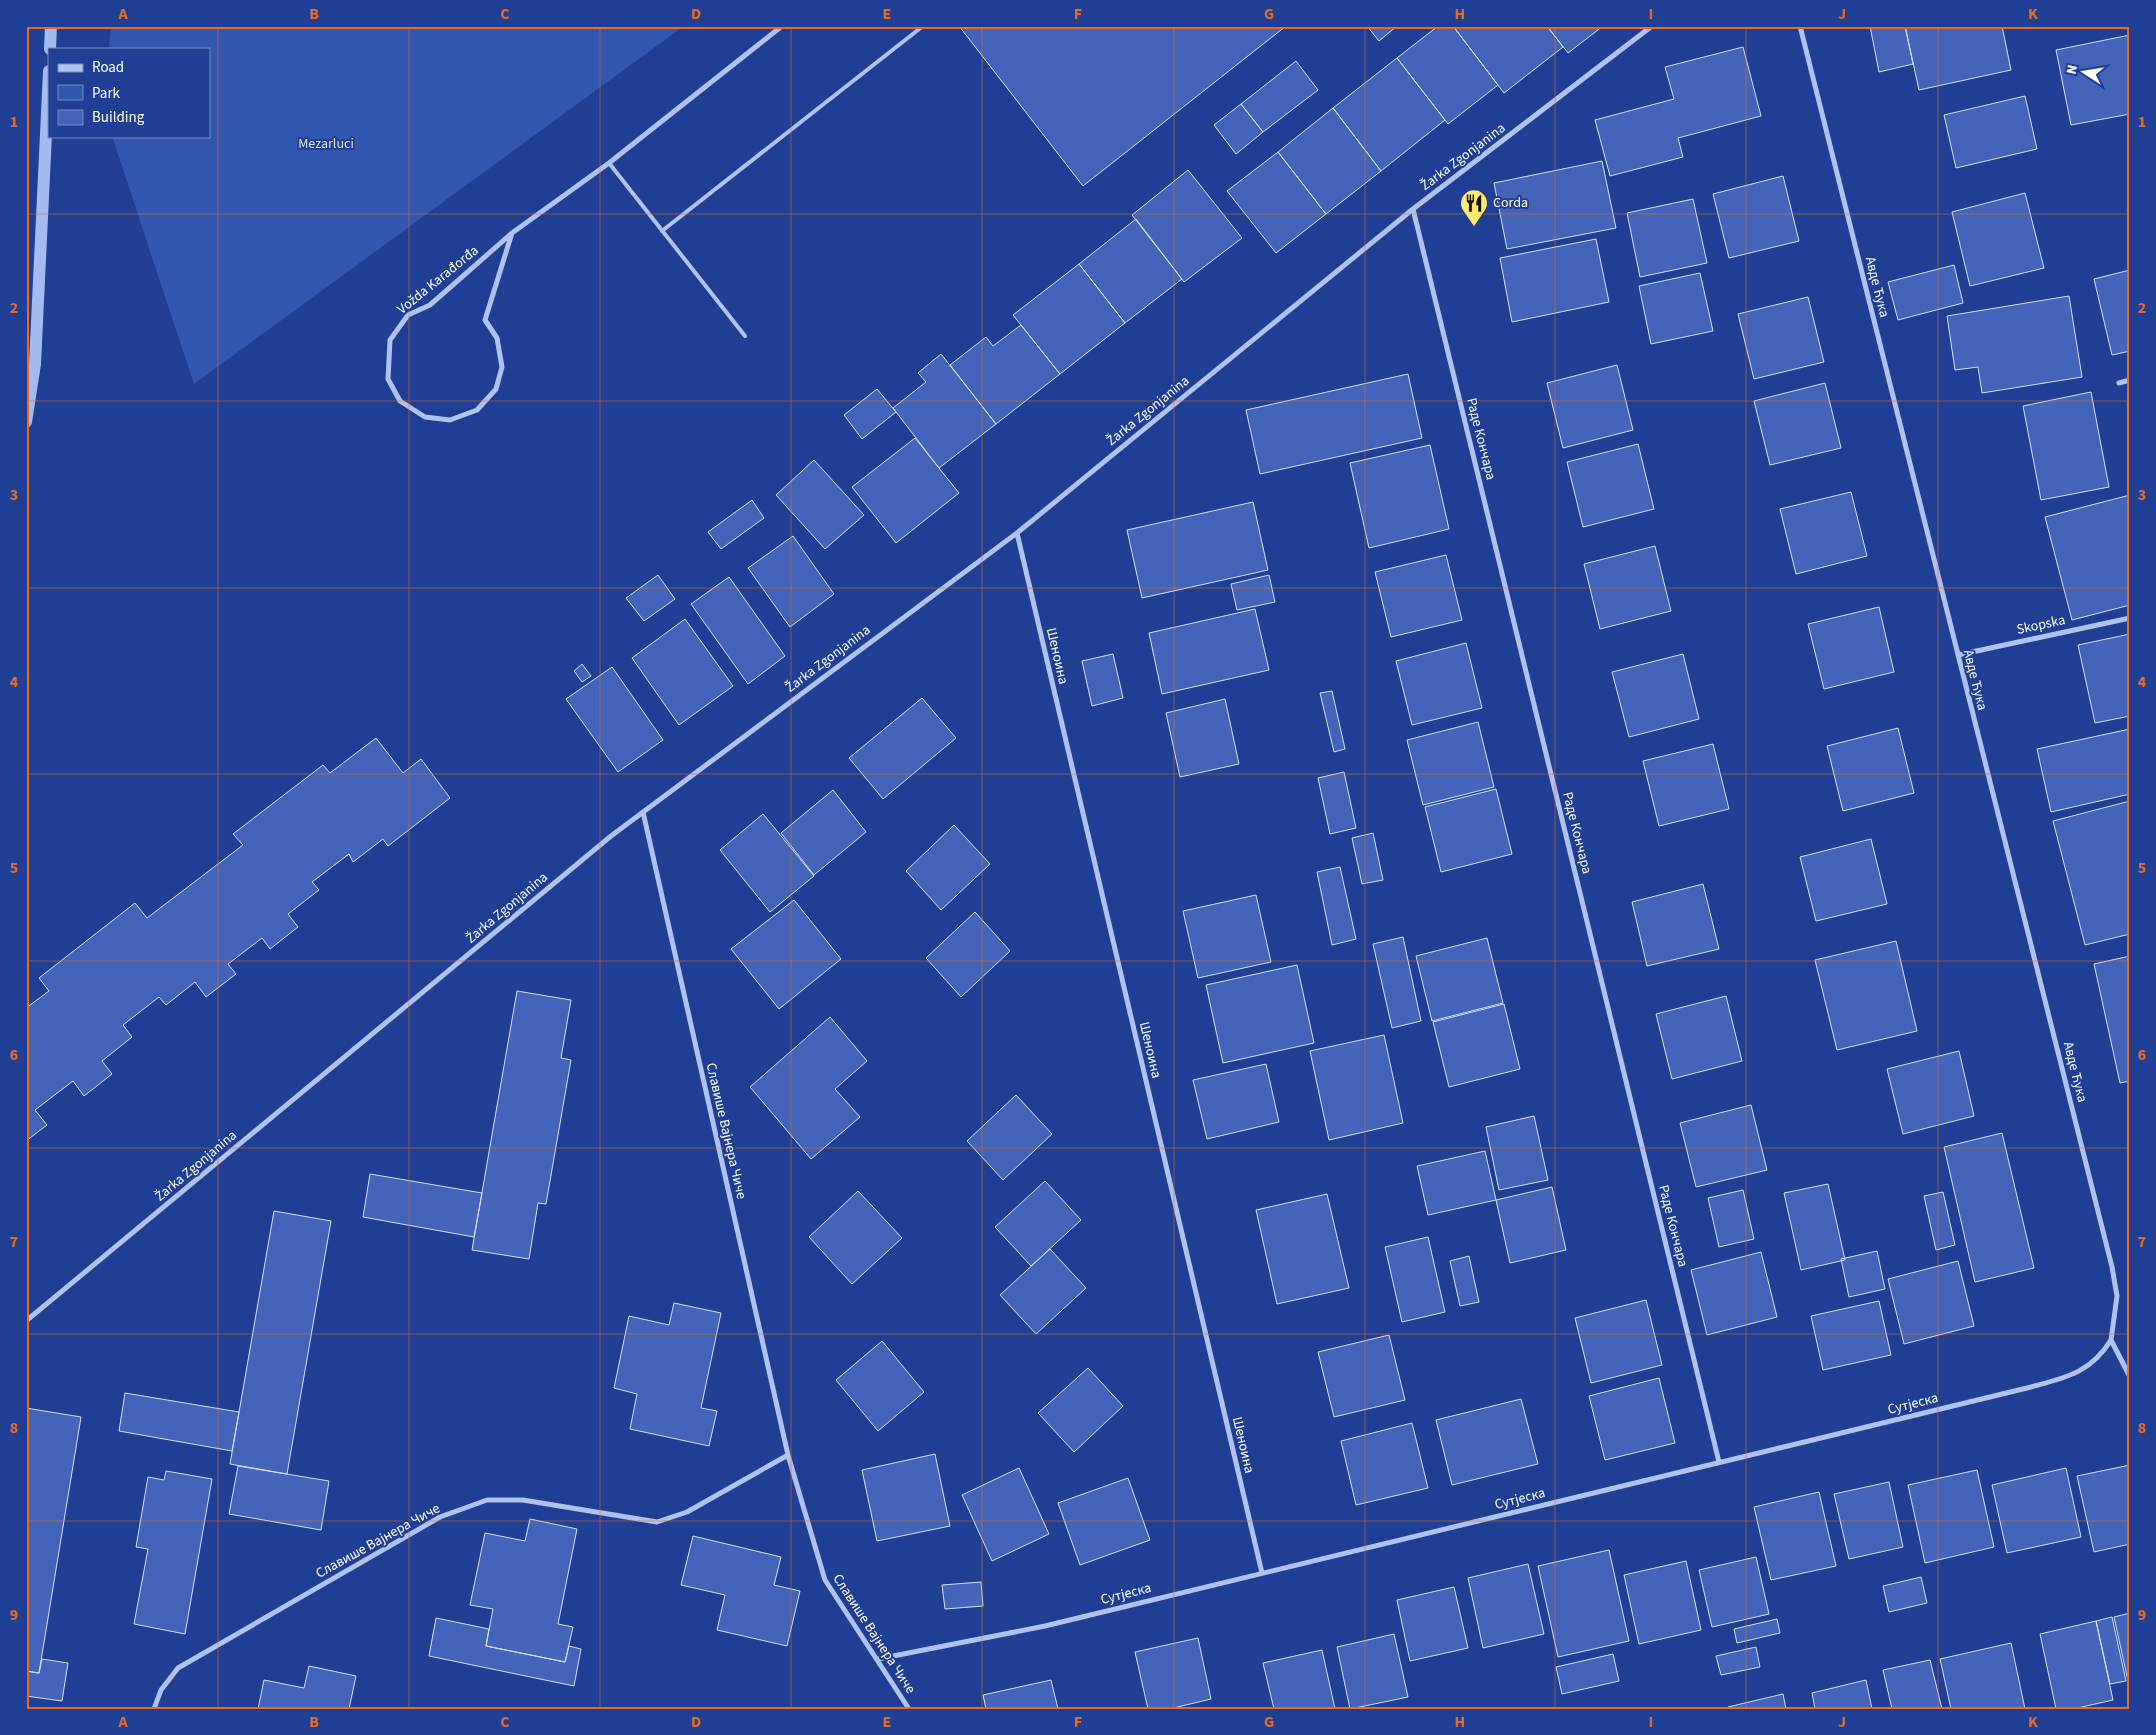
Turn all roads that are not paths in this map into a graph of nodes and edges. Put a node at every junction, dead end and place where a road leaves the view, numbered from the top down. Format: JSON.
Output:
{"nodes":[{"id":1,"x":782,"y":26,"type":"edge"},
{"id":2,"x":923,"y":26,"type":"edge"},
{"id":3,"x":1652,"y":26,"type":"edge"},
{"id":4,"x":1800,"y":26,"type":"edge"},
{"id":5,"x":609,"y":163,"type":"junction"},
{"id":6,"x":1414,"y":209,"type":"junction"},
{"id":7,"x":662,"y":231,"type":"junction"},
{"id":8,"x":512,"y":233,"type":"junction"},
{"id":9,"x":746,"y":336,"type":"dead end"},
{"id":10,"x":2130,"y":380,"type":"edge"},
{"id":11,"x":2119,"y":383,"type":"dead end"},
{"id":12,"x":1017,"y":533,"type":"junction"},
{"id":13,"x":2130,"y":618,"type":"edge"},
{"id":14,"x":1958,"y":655,"type":"junction"},
{"id":15,"x":643,"y":812,"type":"junction"},
{"id":16,"x":26,"y":1321,"type":"edge"},
{"id":17,"x":2111,"y":1340,"type":"junction"},
{"id":18,"x":2130,"y":1377,"type":"edge"},
{"id":19,"x":788,"y":1455,"type":"junction"},
{"id":20,"x":1719,"y":1462,"type":"junction"},
{"id":21,"x":1262,"y":1573,"type":"junction"},
{"id":22,"x":878,"y":1659,"type":"junction"},
{"id":23,"x":154,"y":1709,"type":"edge"},
{"id":24,"x":909,"y":1709,"type":"edge"}],
"edges":[{"from":1,"to":5,"type":"street","name":"Vožda Karađorđa"},
{"from":2,"to":7,"type":"lane"},
{"from":3,"to":6,"type":"street","name":"Žarka Zgonjanina"},
{"from":4,"to":14,"type":"street","name":"Авде Ћука"},
{"from":5,"to":7,"type":"lane"},
{"from":5,"to":8,"type":"street","name":"Vožda Karađorđa"},
{"from":6,"to":12,"type":"street","name":"Žarka Zgonjanina"},
{"from":6,"to":20,"type":"street","name":"Раде Кончара"},
{"from":7,"to":9,"type":"lane"},
{"from":8,"to":8,"type":"street","name":"Vožda Karađorđa"},
{"from":10,"to":11,"type":"street"},
{"from":12,"to":15,"type":"street","name":"Žarka Zgonjanina"},
{"from":12,"to":21,"type":"street","name":"Шеноина"},
{"from":13,"to":14,"type":"street","name":"Skopska"},
{"from":14,"to":17,"type":"street","name":"Авде Ћука"},
{"from":15,"to":16,"type":"street","name":"Žarka Zgonjanina"},
{"from":15,"to":19,"type":"street","name":"Славише Вајнера Чиче"},
{"from":17,"to":18,"type":"street"},
{"from":17,"to":20,"type":"street","name":"Сутјеска"},
{"from":19,"to":22,"type":"street","name":"Славише Вајнера Чиче"},
{"from":19,"to":23,"type":"street","name":"Славише Вајнера Чиче"},
{"from":20,"to":21,"type":"street","name":"Сутјеска"},
{"from":21,"to":22,"type":"street","name":"Сутјеска"},
{"from":22,"to":24,"type":"street","name":"Славише Вајнера Чиче"}]}
